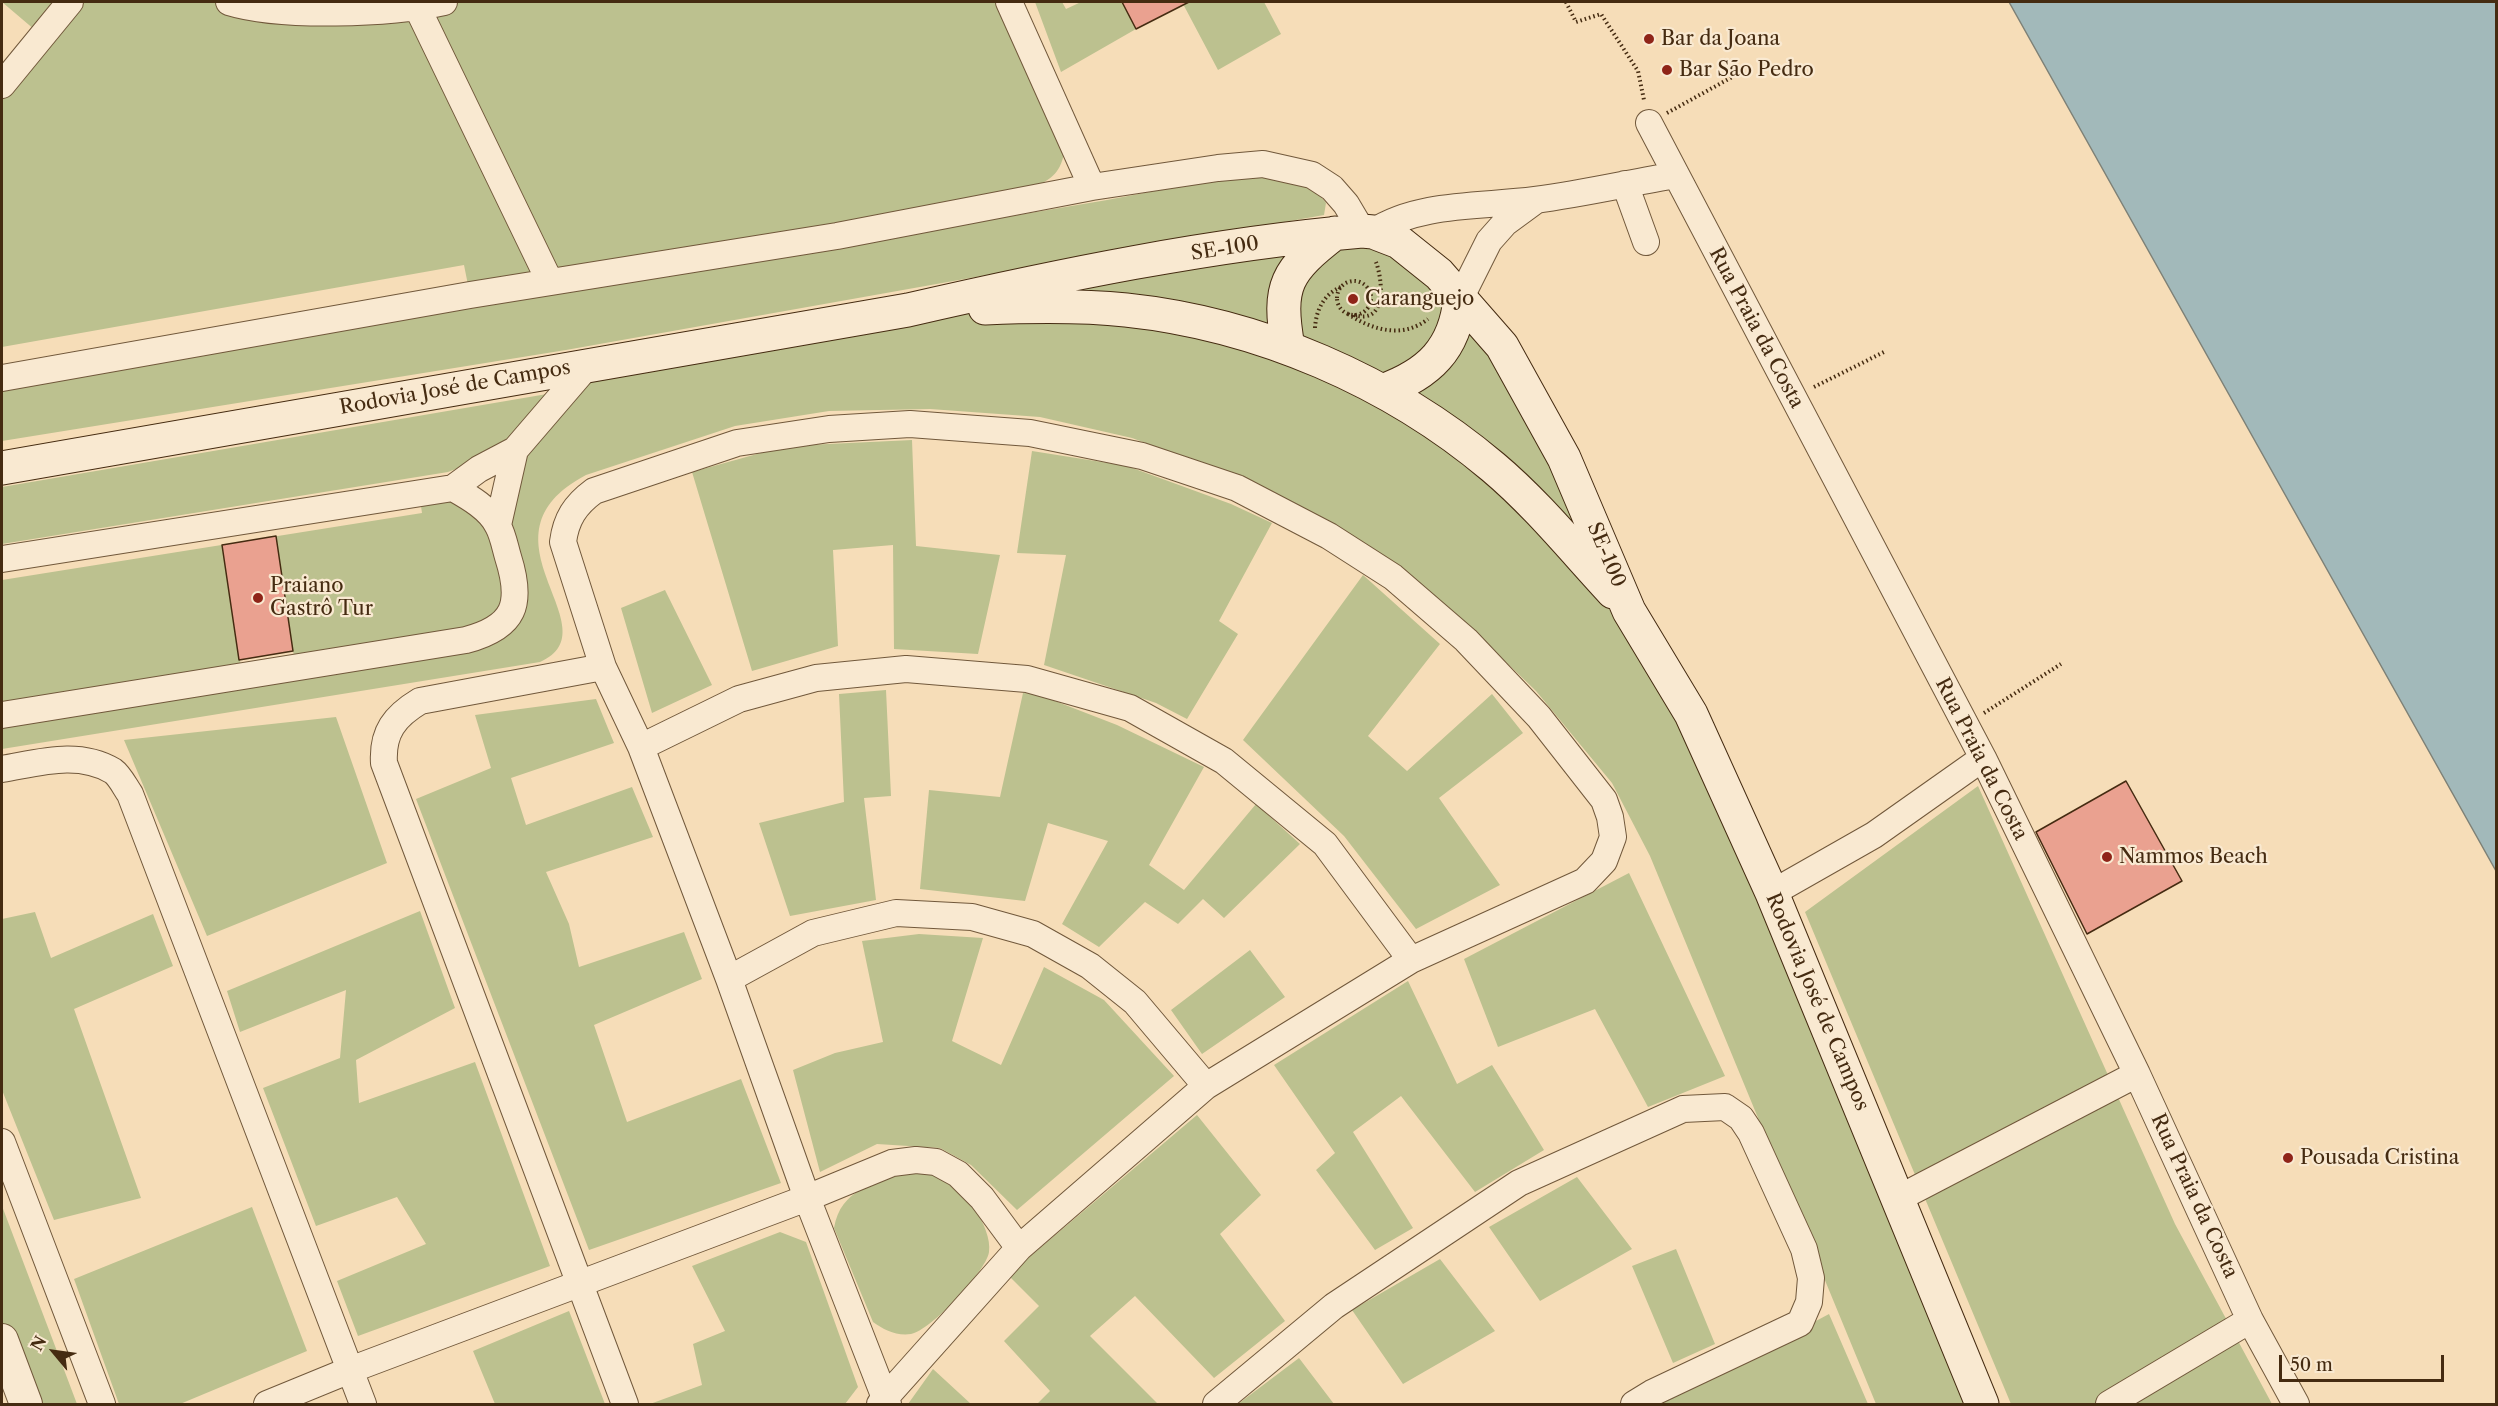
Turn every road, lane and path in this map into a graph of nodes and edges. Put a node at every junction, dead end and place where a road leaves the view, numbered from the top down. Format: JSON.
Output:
{"nodes":[{"id":1,"x":70,"y":2,"type":"edge"},
{"id":2,"x":229,"y":2,"type":"edge"},
{"id":3,"x":444,"y":2,"type":"edge"},
{"id":4,"x":1009,"y":2,"type":"edge"},
{"id":5,"x":1566,"y":2,"type":"edge"},
{"id":6,"x":417,"y":8,"type":"junction"},
{"id":7,"x":1734,"y":76,"type":"dead end"},
{"id":8,"x":2,"y":85,"type":"edge"},
{"id":9,"x":1693,"y":98,"type":"dead end"},
{"id":10,"x":1649,"y":123,"type":"joint"},
{"id":11,"x":1676,"y":175,"type":"junction"},
{"id":12,"x":1625,"y":184,"type":"junction"},
{"id":13,"x":1092,"y":187,"type":"junction"},
{"id":14,"x":1537,"y":200,"type":"junction"},
{"id":15,"x":1357,"y":232,"type":"junction"},
{"id":16,"x":1646,"y":242,"type":"dead end"},
{"id":17,"x":550,"y":282,"type":"junction"},
{"id":18,"x":1342,"y":286,"type":"junction"},
{"id":19,"x":1456,"y":295,"type":"junction"},
{"id":20,"x":908,"y":310,"type":"junction"},
{"id":21,"x":1351,"y":314,"type":"junction"},
{"id":22,"x":1288,"y":347,"type":"junction"},
{"id":23,"x":1886,"y":351,"type":"dead end"},
{"id":24,"x":588,"y":365,"type":"junction"},
{"id":25,"x":1325,"y":365,"type":"junction"},
{"id":26,"x":2,"y":378,"type":"edge"},
{"id":27,"x":1382,"y":391,"type":"junction"},
{"id":28,"x":1792,"y":398,"type":"junction"},
{"id":29,"x":515,"y":450,"type":"junction"},
{"id":30,"x":2,"y":468,"type":"edge"},
{"id":31,"x":453,"y":488,"type":"junction"},
{"id":32,"x":498,"y":525,"type":"junction"},
{"id":33,"x":2,"y":559,"type":"edge"},
{"id":34,"x":1629,"y":611,"type":"junction"},
{"id":35,"x":2061,"y":664,"type":"dead end"},
{"id":36,"x":603,"y":667,"type":"junction"},
{"id":37,"x":2,"y":715,"type":"edge"},
{"id":38,"x":1965,"y":725,"type":"junction"},
{"id":39,"x":641,"y":747,"type":"junction"},
{"id":40,"x":1983,"y":758,"type":"junction"},
{"id":41,"x":2,"y":770,"type":"edge"},
{"id":42,"x":1772,"y":893,"type":"junction"},
{"id":43,"x":1411,"y":960,"type":"junction"},
{"id":44,"x":729,"y":979,"type":"junction"},
{"id":45,"x":2137,"y":1074,"type":"junction"},
{"id":46,"x":1206,"y":1086,"type":"junction"},
{"id":47,"x":2,"y":1142,"type":"edge"},
{"id":48,"x":807,"y":1198,"type":"junction"},
{"id":49,"x":1899,"y":1198,"type":"junction"},
{"id":50,"x":1018,"y":1248,"type":"junction"},
{"id":51,"x":579,"y":1284,"type":"junction"},
{"id":52,"x":2250,"y":1320,"type":"junction"},
{"id":53,"x":2,"y":1340,"type":"edge"},
{"id":54,"x":350,"y":1370,"type":"junction"},
{"id":55,"x":884,"y":1402,"type":"edge"},
{"id":56,"x":26,"y":1404,"type":"edge"},
{"id":57,"x":102,"y":1404,"type":"edge"},
{"id":58,"x":267,"y":1404,"type":"edge"},
{"id":59,"x":363,"y":1404,"type":"edge"},
{"id":60,"x":625,"y":1404,"type":"edge"},
{"id":61,"x":1216,"y":1404,"type":"edge"},
{"id":62,"x":1634,"y":1404,"type":"edge"},
{"id":63,"x":1982,"y":1404,"type":"edge"},
{"id":64,"x":2109,"y":1404,"type":"edge"},
{"id":65,"x":2296,"y":1404,"type":"edge"}],
"edges":[{"from":1,"to":8,"type":"street"},
{"from":2,"to":6,"type":"street"},
{"from":3,"to":6,"type":"street"},
{"from":4,"to":13,"type":"street"},
{"from":5,"to":10,"type":"path"},
{"from":6,"to":17,"type":"street"},
{"from":7,"to":9,"type":"path"},
{"from":10,"to":11,"type":"street","name":"Rua Praia da Costa"},
{"from":11,"to":12,"type":"street"},
{"from":11,"to":28,"type":"street","name":"Rua Praia da Costa"},
{"from":12,"to":14,"type":"street"},
{"from":12,"to":16,"type":"street"},
{"from":13,"to":15,"type":"street"},
{"from":13,"to":17,"type":"street"},
{"from":14,"to":15,"type":"street"},
{"from":14,"to":19,"type":"street"},
{"from":15,"to":19,"type":"main road","name":"SE-100","number":"SE-100"},
{"from":15,"to":20,"type":"main road","name":"SE-100","number":"SE-100"},
{"from":15,"to":21,"type":"path"},
{"from":15,"to":22,"type":"main road"},
{"from":17,"to":26,"type":"street"},
{"from":18,"to":21,"type":"path"},
{"from":18,"to":21,"type":"path"},
{"from":18,"to":25,"type":"path"},
{"from":19,"to":21,"type":"path"},
{"from":19,"to":27,"type":"main road"},
{"from":19,"to":34,"type":"main road","name":"SE-100","number":"SE-100"},
{"from":20,"to":22,"type":"main road","name":"SE-100","number":"SE-100"},
{"from":20,"to":24,"type":"main road","name":"Rodovia José de Campos"},
{"from":22,"to":25,"type":"main road","name":"SE-100","number":"SE-100"},
{"from":23,"to":28,"type":"path"},
{"from":24,"to":29,"type":"street"},
{"from":24,"to":30,"type":"main road","name":"Rodovia José de Campos"},
{"from":25,"to":27,"type":"main road","name":"SE-100","number":"SE-100"},
{"from":27,"to":34,"type":"main road","name":"SE-100","number":"SE-100"},
{"from":28,"to":38,"type":"street","name":"Rua Praia da Costa"},
{"from":29,"to":31,"type":"street"},
{"from":29,"to":32,"type":"street"},
{"from":31,"to":32,"type":"street"},
{"from":31,"to":33,"type":"street"},
{"from":32,"to":37,"type":"street"},
{"from":34,"to":42,"type":"main road","name":"Rodovia José de Campos","number":"SE-100"},
{"from":35,"to":38,"type":"path"},
{"from":36,"to":39,"type":"street"},
{"from":36,"to":43,"type":"street"},
{"from":36,"to":51,"type":"street"},
{"from":38,"to":40,"type":"street","name":"Rua Praia da Costa"},
{"from":39,"to":43,"type":"street"},
{"from":39,"to":44,"type":"street"},
{"from":40,"to":42,"type":"street"},
{"from":40,"to":45,"type":"street","name":"Rua Praia da Costa"},
{"from":41,"to":54,"type":"street"},
{"from":42,"to":49,"type":"main road","name":"Rodovia José de Campos","number":"SE-100"},
{"from":43,"to":46,"type":"street"},
{"from":44,"to":46,"type":"street"},
{"from":44,"to":48,"type":"street"},
{"from":45,"to":49,"type":"street"},
{"from":45,"to":52,"type":"street","name":"Rua Praia da Costa"},
{"from":46,"to":50,"type":"street"},
{"from":47,"to":57,"type":"street"},
{"from":48,"to":50,"type":"street"},
{"from":48,"to":51,"type":"street"},
{"from":48,"to":55,"type":"street"},
{"from":49,"to":63,"type":"main road","name":"Rodovia José de Campos","number":"SE-100"},
{"from":50,"to":55,"type":"street"},
{"from":51,"to":54,"type":"street"},
{"from":51,"to":60,"type":"street"},
{"from":52,"to":64,"type":"street"},
{"from":52,"to":65,"type":"street","name":"Rua Praia da Costa"},
{"from":53,"to":56,"type":"street"},
{"from":54,"to":58,"type":"street"},
{"from":54,"to":59,"type":"street"},
{"from":61,"to":62,"type":"street"}]}
